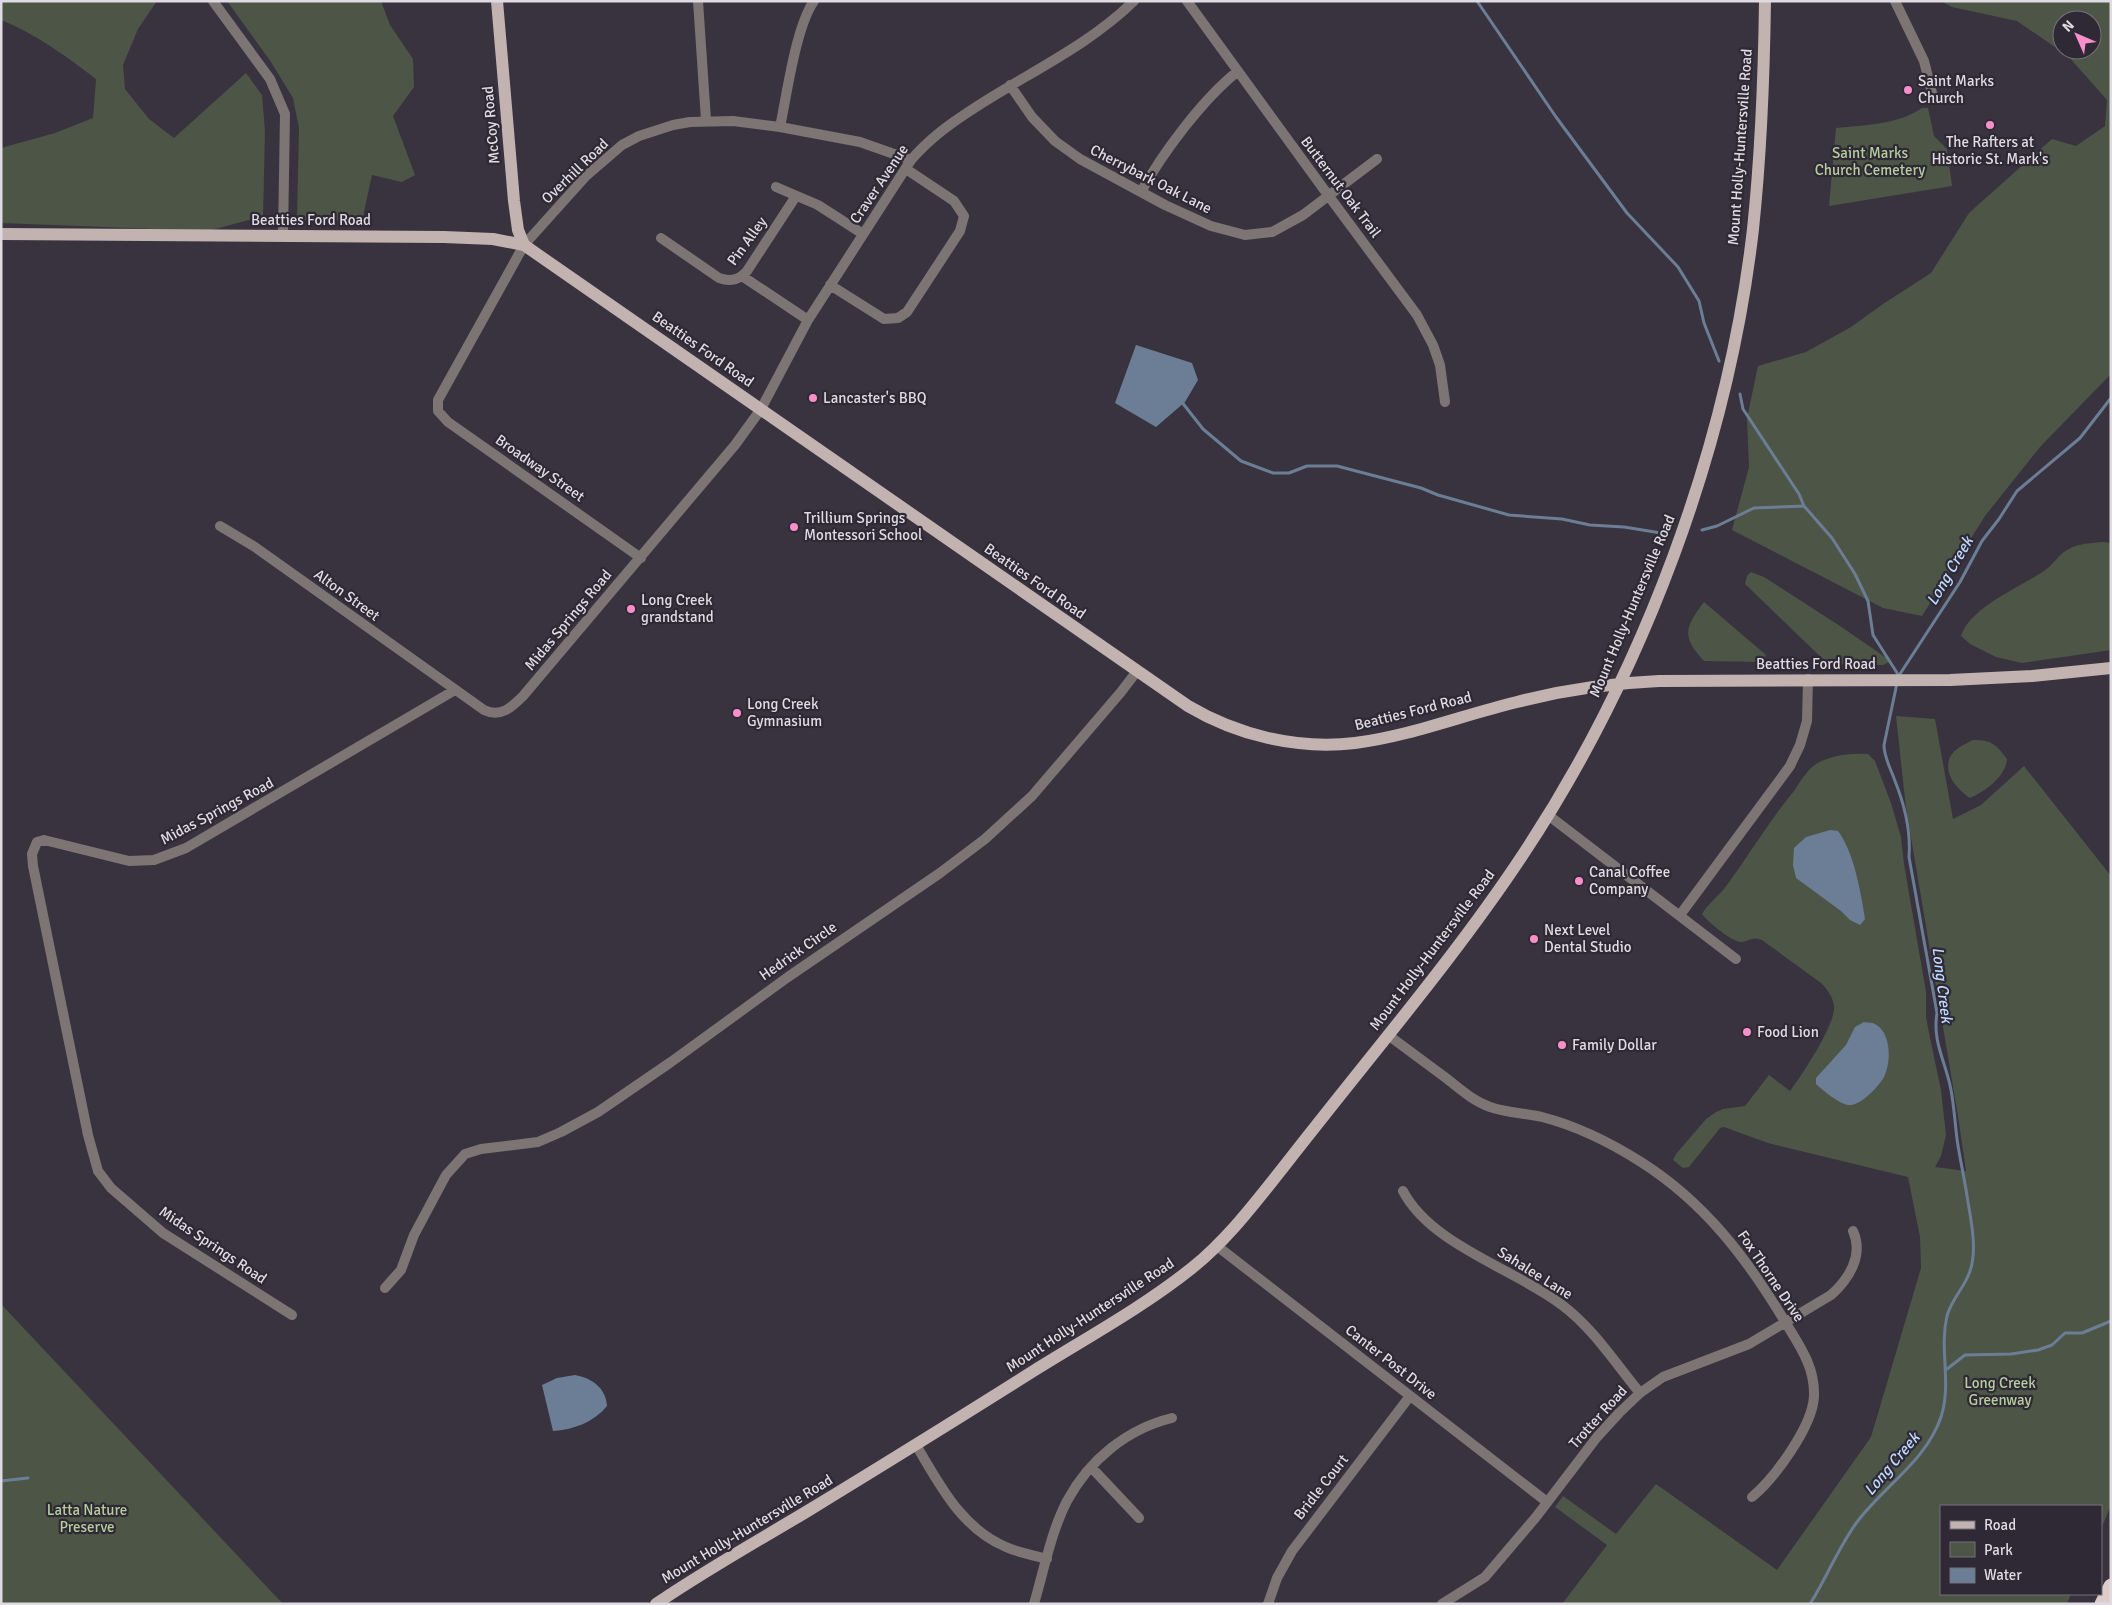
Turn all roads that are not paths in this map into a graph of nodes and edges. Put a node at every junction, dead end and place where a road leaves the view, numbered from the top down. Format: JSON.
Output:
{"nodes":[{"id":1,"x":213,"y":1,"type":"edge"},
{"id":2,"x":497,"y":1,"type":"edge"},
{"id":3,"x":698,"y":1,"type":"edge"},
{"id":4,"x":814,"y":1,"type":"edge"},
{"id":5,"x":1134,"y":1,"type":"edge"},
{"id":6,"x":1187,"y":1,"type":"edge"},
{"id":7,"x":1765,"y":1,"type":"edge"},
{"id":8,"x":1895,"y":1,"type":"edge"},
{"id":9,"x":1238,"y":71,"type":"junction"},
{"id":10,"x":1010,"y":85,"type":"junction"},
{"id":11,"x":1932,"y":93,"type":"dead end"},
{"id":12,"x":706,"y":120,"type":"junction"},
{"id":13,"x":780,"y":127,"type":"junction"},
{"id":14,"x":1377,"y":159,"type":"dead end"},
{"id":15,"x":908,"y":165,"type":"junction"},
{"id":16,"x":776,"y":187,"type":"dead end"},
{"id":17,"x":1141,"y":192,"type":"junction"},
{"id":18,"x":796,"y":196,"type":"junction"},
{"id":19,"x":1328,"y":196,"type":"junction"},
{"id":20,"x":1,"y":234,"type":"edge"},
{"id":21,"x":863,"y":234,"type":"junction"},
{"id":22,"x":283,"y":236,"type":"junction"},
{"id":23,"x":661,"y":238,"type":"dead end"},
{"id":24,"x":524,"y":245,"type":"junction"},
{"id":25,"x":742,"y":276,"type":"junction"},
{"id":26,"x":830,"y":285,"type":"junction"},
{"id":27,"x":808,"y":320,"type":"junction"},
{"id":28,"x":440,"y":395,"type":"joint"},
{"id":29,"x":1445,"y":402,"type":"dead end"},
{"id":30,"x":761,"y":409,"type":"junction"},
{"id":31,"x":220,"y":526,"type":"dead end"},
{"id":32,"x":641,"y":558,"type":"junction"},
{"id":33,"x":2111,"y":668,"type":"edge"},
{"id":34,"x":1137,"y":671,"type":"junction"},
{"id":35,"x":1808,"y":679,"type":"junction"},
{"id":36,"x":1619,"y":683,"type":"junction"},
{"id":37,"x":455,"y":690,"type":"junction"},
{"id":38,"x":1548,"y":815,"type":"junction"},
{"id":39,"x":1680,"y":916,"type":"junction"},
{"id":40,"x":1736,"y":959,"type":"dead end"},
{"id":41,"x":1388,"y":1035,"type":"junction"},
{"id":42,"x":1403,"y":1191,"type":"dead end"},
{"id":43,"x":1853,"y":1231,"type":"dead end"},
{"id":44,"x":1217,"y":1246,"type":"junction"},
{"id":45,"x":385,"y":1288,"type":"dead end"},
{"id":46,"x":292,"y":1315,"type":"dead end"},
{"id":47,"x":1786,"y":1323,"type":"junction"},
{"id":48,"x":1640,"y":1393,"type":"junction"},
{"id":49,"x":1410,"y":1396,"type":"junction"},
{"id":50,"x":1172,"y":1418,"type":"dead end"},
{"id":51,"x":916,"y":1445,"type":"junction"},
{"id":52,"x":1091,"y":1467,"type":"junction"},
{"id":53,"x":1752,"y":1498,"type":"dead end"},
{"id":54,"x":1547,"y":1502,"type":"junction"},
{"id":55,"x":1139,"y":1518,"type":"dead end"},
{"id":56,"x":1047,"y":1559,"type":"junction"},
{"id":57,"x":2111,"y":1586,"type":"edge"},
{"id":58,"x":656,"y":1604,"type":"edge"},
{"id":59,"x":1034,"y":1604,"type":"edge"},
{"id":60,"x":1268,"y":1604,"type":"edge"},
{"id":61,"x":1442,"y":1604,"type":"edge"},
{"id":62,"x":2102,"y":1604,"type":"edge"}],
"edges":[{"from":1,"to":22,"type":"street"},
{"from":2,"to":24,"type":"main road","name":"McCoy Road"},
{"from":3,"to":12,"type":"street"},
{"from":4,"to":13,"type":"street"},
{"from":5,"to":10,"type":"street","name":"Craver Avenue"},
{"from":6,"to":9,"type":"street","name":"Butternut Oak Trail"},
{"from":7,"to":36,"type":"main road","name":"Mount Holly-Huntersville Road"},
{"from":8,"to":11,"type":"street"},
{"from":9,"to":17,"type":"street"},
{"from":9,"to":19,"type":"street","name":"Butternut Oak Trail"},
{"from":10,"to":15,"type":"street","name":"Craver Avenue"},
{"from":10,"to":17,"type":"street","name":"Cherrybark Oak Lane"},
{"from":12,"to":13,"type":"street","name":"Overhill Road"},
{"from":12,"to":24,"type":"street","name":"Overhill Road"},
{"from":13,"to":15,"type":"street","name":"Overhill Road"},
{"from":14,"to":19,"type":"street","name":"Cherrybark Oak Lane"},
{"from":15,"to":21,"type":"street","name":"Craver Avenue"},
{"from":15,"to":26,"type":"street","name":"Overhill Road"},
{"from":16,"to":18,"type":"street"},
{"from":17,"to":19,"type":"street","name":"Cherrybark Oak Lane"},
{"from":18,"to":21,"type":"street"},
{"from":18,"to":25,"type":"street","name":"Pin Alley"},
{"from":19,"to":29,"type":"street","name":"Butternut Oak Trail"},
{"from":20,"to":22,"type":"main road","name":"Beatties Ford Road"},
{"from":21,"to":26,"type":"street","name":"Craver Avenue"},
{"from":22,"to":24,"type":"main road","name":"Beatties Ford Road"},
{"from":23,"to":25,"type":"street","name":"Pin Alley"},
{"from":24,"to":28,"type":"street","name":"Overhill Road"},
{"from":24,"to":30,"type":"main road","name":"Beatties Ford Road"},
{"from":25,"to":27,"type":"street"},
{"from":26,"to":27,"type":"street","name":"Craver Avenue"},
{"from":27,"to":30,"type":"street","name":"Craver Avenue"},
{"from":28,"to":32,"type":"street","name":"Broadway Street"},
{"from":30,"to":32,"type":"street","name":"Midas Springs Road"},
{"from":30,"to":34,"type":"main road","name":"Beatties Ford Road"},
{"from":31,"to":37,"type":"street","name":"Alton Street"},
{"from":32,"to":37,"type":"street","name":"Midas Springs Road"},
{"from":33,"to":35,"type":"main road","name":"Beatties Ford Road"},
{"from":34,"to":36,"type":"main road","name":"Beatties Ford Road"},
{"from":34,"to":45,"type":"street","name":"Hedrick Circle"},
{"from":35,"to":36,"type":"main road","name":"Beatties Ford Road"},
{"from":35,"to":39,"type":"street"},
{"from":36,"to":38,"type":"main road","name":"Mount Holly-Huntersville Road"},
{"from":37,"to":46,"type":"street","name":"Midas Springs Road"},
{"from":38,"to":39,"type":"street"},
{"from":38,"to":41,"type":"main road","name":"Mount Holly-Huntersville Road"},
{"from":39,"to":40,"type":"street"},
{"from":41,"to":44,"type":"main road","name":"Mount Holly-Huntersville Road"},
{"from":41,"to":47,"type":"street","name":"Fox Thorne Drive"},
{"from":42,"to":48,"type":"street","name":"Sahalee Lane"},
{"from":43,"to":47,"type":"street","name":"Trotter Road"},
{"from":44,"to":49,"type":"street","name":"Canter Post Drive"},
{"from":44,"to":51,"type":"main road","name":"Mount Holly-Huntersville Road"},
{"from":47,"to":48,"type":"street","name":"Trotter Road"},
{"from":47,"to":53,"type":"street","name":"Fox Thorne Drive"},
{"from":48,"to":54,"type":"street","name":"Trotter Road"},
{"from":49,"to":54,"type":"street","name":"Canter Post Drive"},
{"from":49,"to":60,"type":"street","name":"Bridle Court"},
{"from":50,"to":52,"type":"street"},
{"from":51,"to":56,"type":"street"},
{"from":51,"to":58,"type":"main road","name":"Mount Holly-Huntersville Road"},
{"from":52,"to":55,"type":"street"},
{"from":52,"to":56,"type":"street"},
{"from":54,"to":61,"type":"street","name":"Trotter Road"},
{"from":56,"to":59,"type":"street"},
{"from":57,"to":62,"type":"highway"}]}
